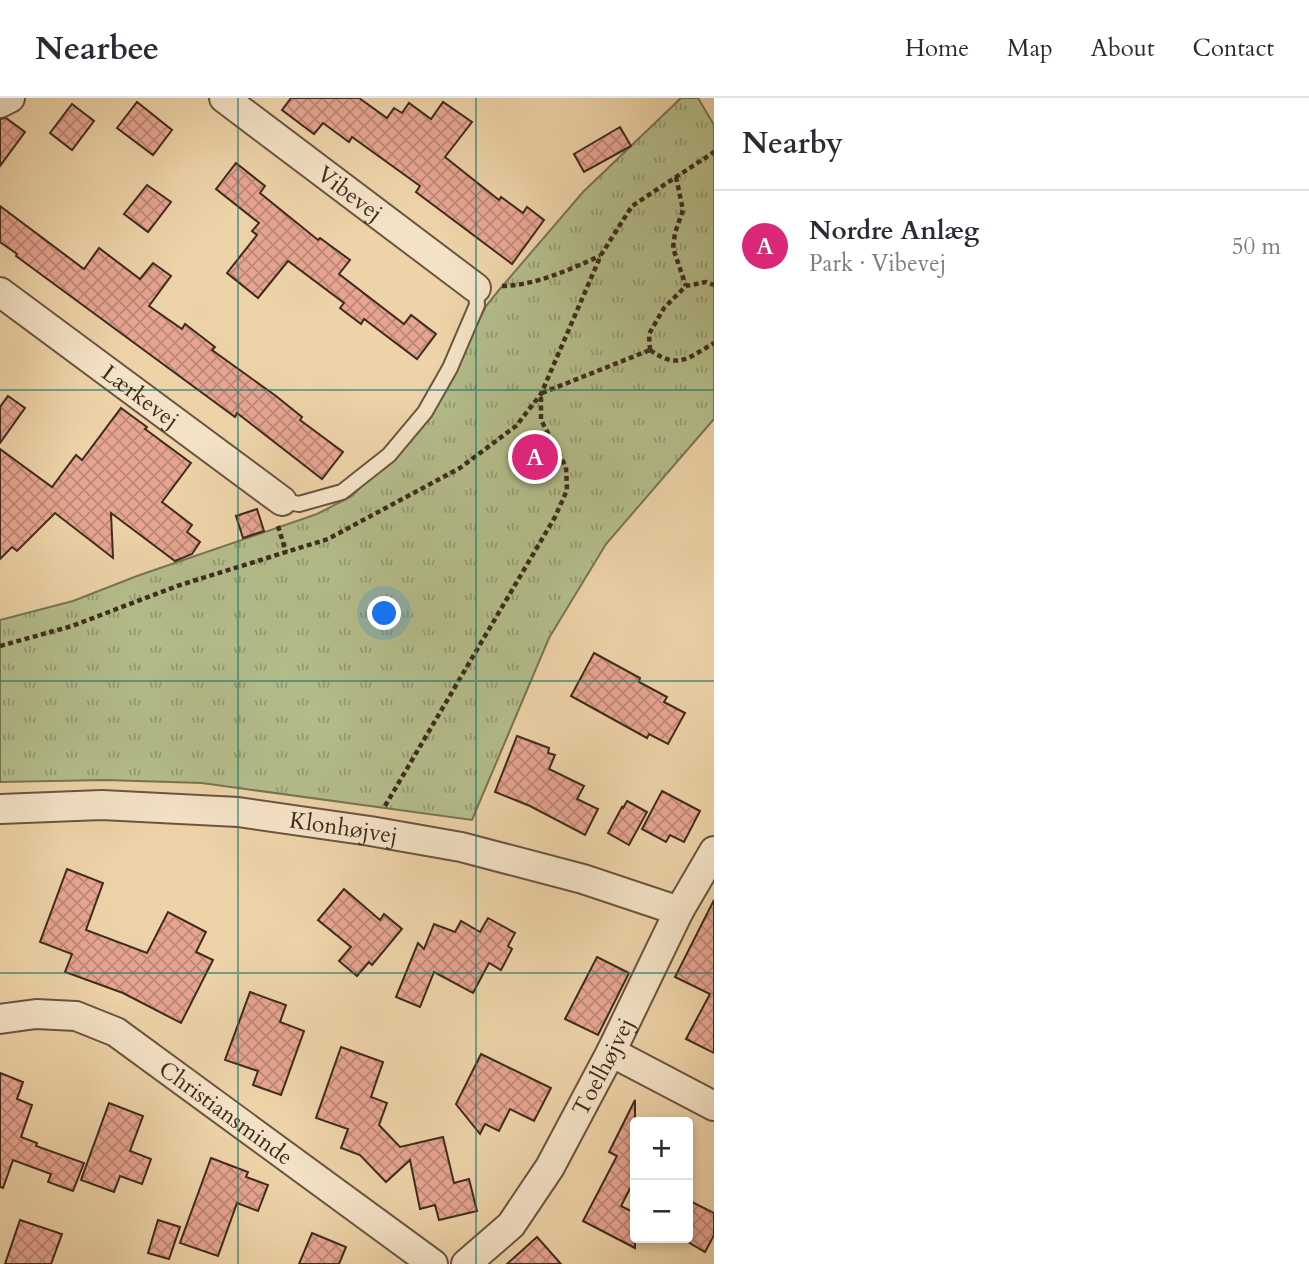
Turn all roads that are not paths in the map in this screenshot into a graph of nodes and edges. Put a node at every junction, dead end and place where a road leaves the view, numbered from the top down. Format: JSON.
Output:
{"nodes":[{"id":1,"x":10,"y":98,"type":"edge"},
{"id":2,"x":224,"y":98,"type":"edge"},
{"id":3,"x":0,"y":103,"type":"edge"},
{"id":4,"x":476,"y":288,"type":"joint"},
{"id":5,"x":0,"y":292,"type":"edge"},
{"id":6,"x":282,"y":501,"type":"joint"},
{"id":7,"x":0,"y":809,"type":"edge"},
{"id":8,"x":714,"y":851,"type":"edge"},
{"id":9,"x":679,"y":911,"type":"junction"},
{"id":10,"x":0,"y":1019,"type":"edge"},
{"id":11,"x":611,"y":1052,"type":"junction"},
{"id":12,"x":714,"y":1106,"type":"edge"},
{"id":13,"x":433,"y":1264,"type":"edge"},
{"id":14,"x":466,"y":1264,"type":"edge"}],
"edges":[{"from":1,"to":3,"type":"street"},
{"from":2,"to":4,"type":"street","name":"Vibevej"},
{"from":4,"to":6,"type":"lane"},
{"from":5,"to":6,"type":"street","name":"Lærkevej"},
{"from":7,"to":9,"type":"street","name":"Klonhøjvej"},
{"from":8,"to":9,"type":"street","name":"Toelhøjvej"},
{"from":9,"to":11,"type":"street","name":"Toelhøjvej"},
{"from":10,"to":13,"type":"street","name":"Christiansminde"},
{"from":11,"to":12,"type":"street"},
{"from":11,"to":14,"type":"street","name":"Toelhøjvej"}]}
